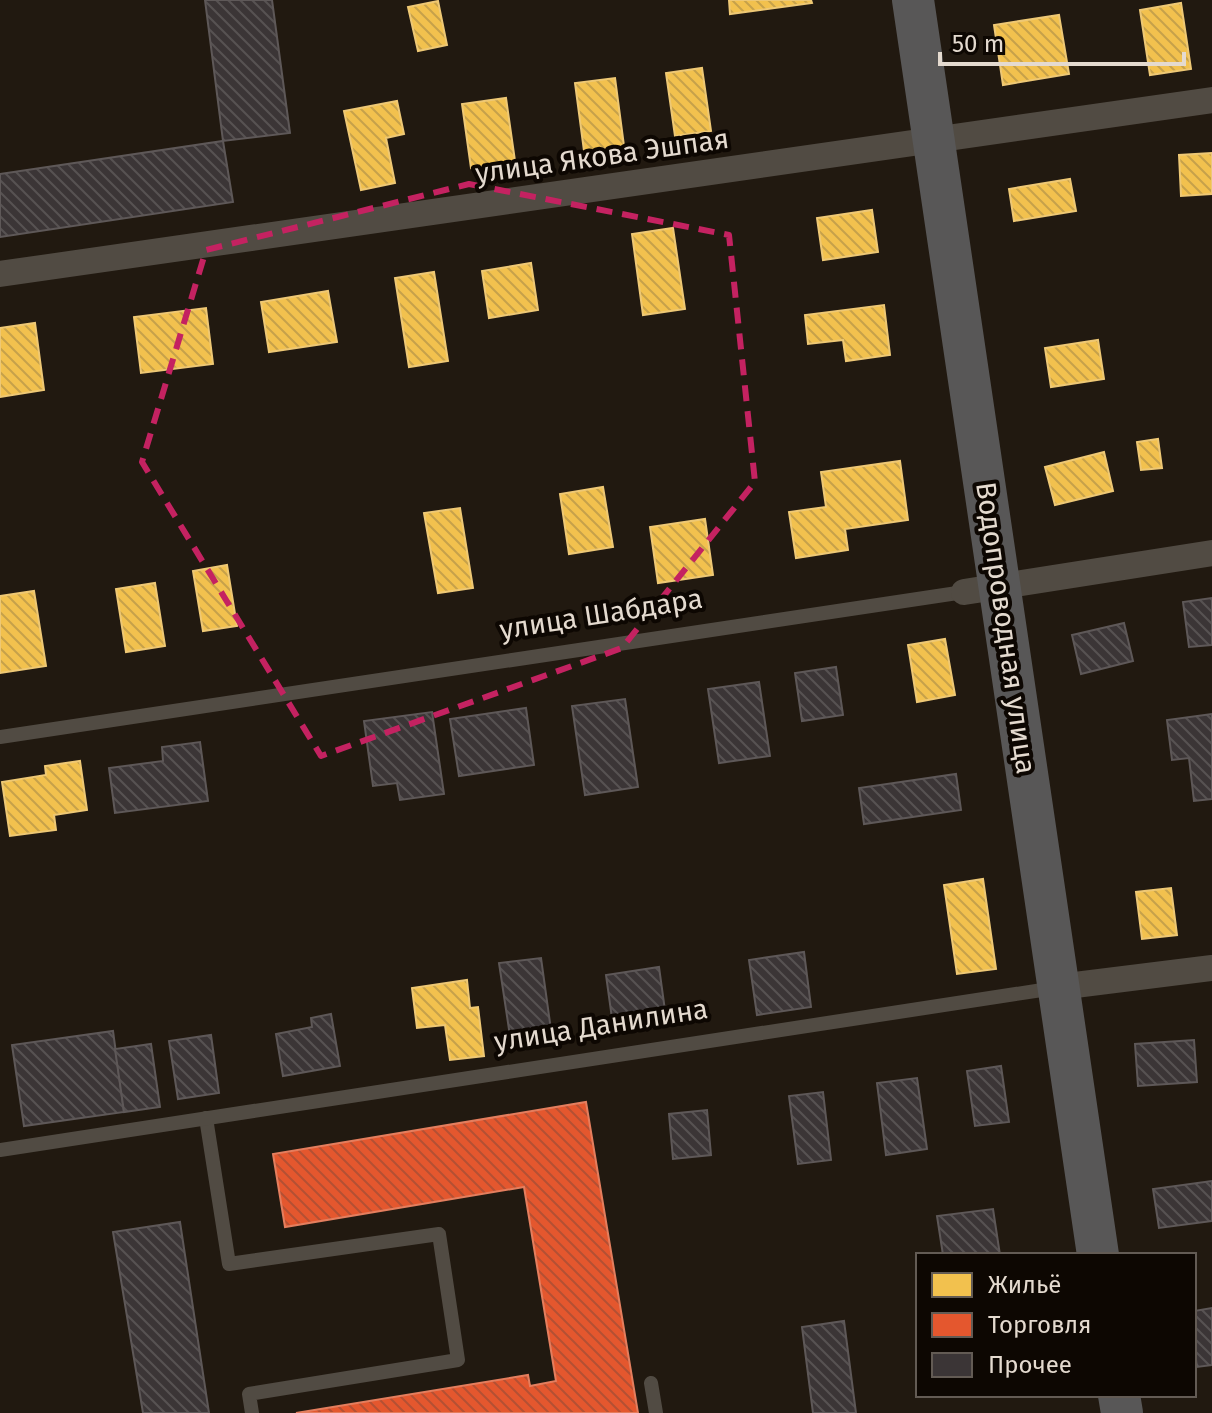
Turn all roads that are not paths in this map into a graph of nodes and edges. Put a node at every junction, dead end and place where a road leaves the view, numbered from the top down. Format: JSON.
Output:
{"nodes":[{"id":1,"x":913,"y":0,"type":"edge"},
{"id":2,"x":1212,"y":100,"type":"edge"},
{"id":3,"x":934,"y":141,"type":"junction"},
{"id":4,"x":0,"y":274,"type":"edge"},
{"id":5,"x":1212,"y":553,"type":"edge"},
{"id":6,"x":982,"y":589,"type":"junction"},
{"id":7,"x":0,"y":737,"type":"edge"},
{"id":8,"x":1212,"y":968,"type":"edge"},
{"id":9,"x":1059,"y":987,"type":"junction"},
{"id":10,"x":206,"y":1118,"type":"junction"},
{"id":11,"x":0,"y":1150,"type":"edge"},
{"id":12,"x":1098,"y":1253,"type":"edge"},
{"id":13,"x":651,"y":1383,"type":"dead end"},
{"id":14,"x":252,"y":1413,"type":"edge"},
{"id":15,"x":656,"y":1413,"type":"edge"}],
"edges":[{"from":1,"to":3,"type":"main road","name":"Водопроводная улица"},
{"from":2,"to":3,"type":"street","name":"улица Якова Эшпая"},
{"from":3,"to":4,"type":"street","name":"улица Якова Эшпая"},
{"from":3,"to":6,"type":"main road","name":"Водопроводная улица"},
{"from":5,"to":6,"type":"street","name":"улица Шабдара"},
{"from":6,"to":7,"type":"lane","name":"улица Шабдара"},
{"from":6,"to":9,"type":"main road","name":"Водопроводная улица"},
{"from":8,"to":9,"type":"street","name":"улица Данилина"},
{"from":9,"to":10,"type":"lane","name":"улица Данилина"},
{"from":9,"to":12,"type":"main road","name":"Водопроводная улица"},
{"from":10,"to":11,"type":"lane","name":"улица Данилина"},
{"from":10,"to":14,"type":"lane"},
{"from":13,"to":15,"type":"lane"}]}
